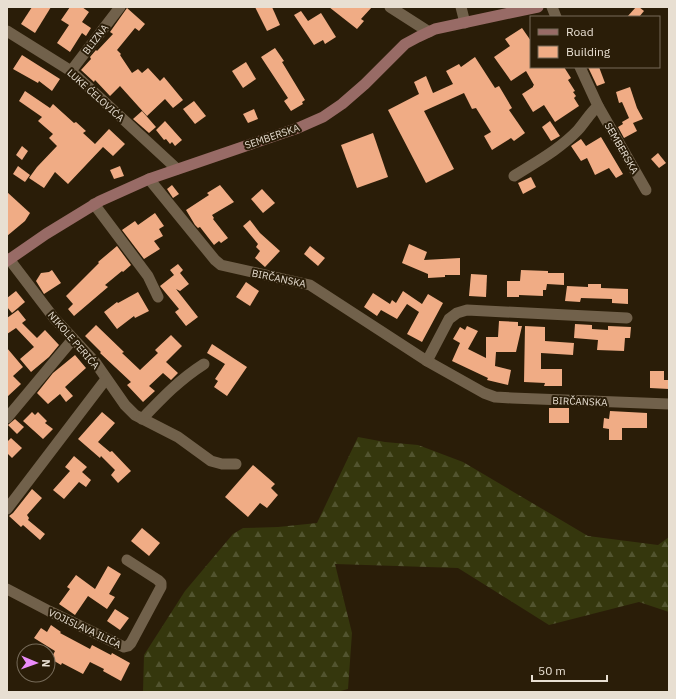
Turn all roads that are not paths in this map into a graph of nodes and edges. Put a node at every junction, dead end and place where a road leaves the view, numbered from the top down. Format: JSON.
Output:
{"nodes":[{"id":1,"x":120,"y":7,"type":"edge"},
{"id":2,"x":390,"y":7,"type":"edge"},
{"id":3,"x":461,"y":7,"type":"edge"},
{"id":4,"x":538,"y":7,"type":"edge"},
{"id":5,"x":465,"y":23,"type":"junction"},
{"id":6,"x":7,"y":31,"type":"edge"},
{"id":7,"x":429,"y":32,"type":"junction"},
{"id":8,"x":580,"y":68,"type":"edge"},
{"id":9,"x":71,"y":71,"type":"junction"},
{"id":10,"x":598,"y":106,"type":"junction"},
{"id":11,"x":176,"y":169,"type":"junction"},
{"id":12,"x":514,"y":176,"type":"dead end"},
{"id":13,"x":149,"y":179,"type":"junction"},
{"id":14,"x":646,"y":190,"type":"dead end"},
{"id":15,"x":94,"y":204,"type":"junction"},
{"id":16,"x":8,"y":260,"type":"edge"},
{"id":17,"x":158,"y":297,"type":"dead end"},
{"id":18,"x":627,"y":318,"type":"dead end"},
{"id":19,"x":73,"y":339,"type":"junction"},
{"id":20,"x":427,"y":361,"type":"junction"},
{"id":21,"x":204,"y":364,"type":"dead end"},
{"id":22,"x":106,"y":379,"type":"junction"},
{"id":23,"x":669,"y":404,"type":"edge"},
{"id":24,"x":7,"y":418,"type":"edge"},
{"id":25,"x":142,"y":419,"type":"junction"},
{"id":26,"x":236,"y":464,"type":"dead end"},
{"id":27,"x":7,"y":509,"type":"edge"},
{"id":28,"x":127,"y":560,"type":"dead end"},
{"id":29,"x":7,"y":589,"type":"edge"}],
"edges":[{"from":1,"to":9,"type":"street","name":"BLIZNA"},
{"from":2,"to":7,"type":"street"},
{"from":3,"to":5,"type":"street"},
{"from":4,"to":5,"type":"main road","name":"SEMBERSKA"},
{"from":5,"to":7,"type":"main road","name":"SEMBERSKA"},
{"from":6,"to":9,"type":"street","name":"LUKE ĆELOVIĆA"},
{"from":7,"to":11,"type":"main road","name":"SEMBERSKA"},
{"from":8,"to":10,"type":"street","name":"SEMBERSKA"},
{"from":9,"to":11,"type":"street","name":"LUKE ĆELOVIĆA"},
{"from":10,"to":12,"type":"street"},
{"from":10,"to":14,"type":"street","name":"SEMBERSKA"},
{"from":11,"to":13,"type":"main road","name":"SEMBERSKA"},
{"from":13,"to":15,"type":"main road","name":"SEMBERSKA"},
{"from":13,"to":20,"type":"street","name":"BIRČANSKA"},
{"from":15,"to":16,"type":"main road","name":"SEMBERSKA"},
{"from":15,"to":17,"type":"street"},
{"from":16,"to":19,"type":"street","name":"NIKOLE PERIĆA"},
{"from":18,"to":20,"type":"street"},
{"from":19,"to":22,"type":"street","name":"NIKOLE PERIĆA"},
{"from":19,"to":24,"type":"street"},
{"from":20,"to":23,"type":"street","name":"BIRČANSKA"},
{"from":21,"to":25,"type":"street"},
{"from":22,"to":25,"type":"street","name":"NIKOLE PERIĆA"},
{"from":22,"to":27,"type":"street"},
{"from":25,"to":26,"type":"street","name":"NIKOLE PERIĆA"},
{"from":28,"to":29,"type":"street","name":"VOJISLAVA ILIĆA"}]}
